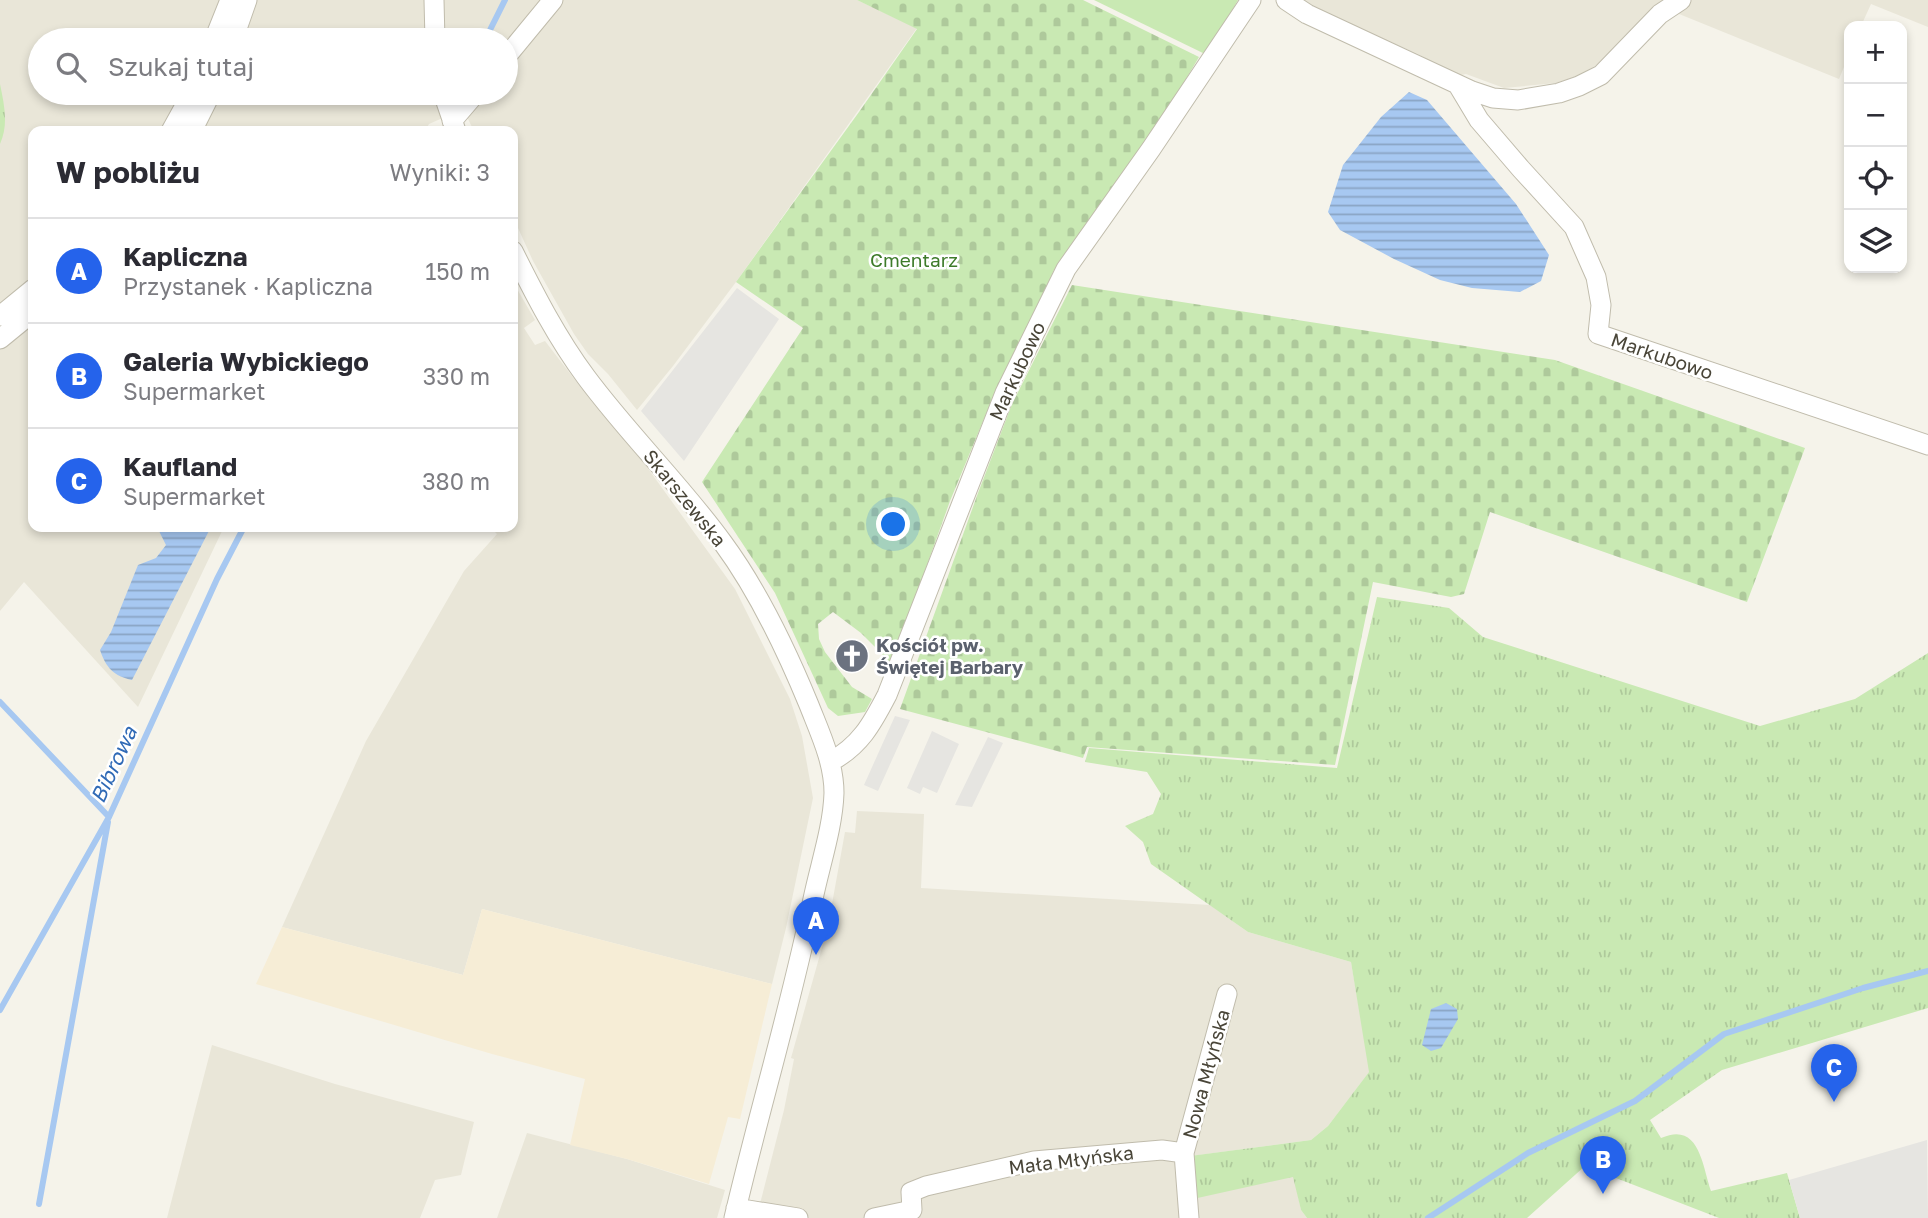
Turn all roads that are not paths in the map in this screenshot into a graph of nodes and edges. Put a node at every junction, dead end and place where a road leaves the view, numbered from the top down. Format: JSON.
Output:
{"nodes":[{"id":1,"x":230,"y":0,"type":"edge"},
{"id":2,"x":247,"y":0,"type":"edge"},
{"id":3,"x":434,"y":0,"type":"edge"},
{"id":4,"x":553,"y":0,"type":"edge"},
{"id":5,"x":1251,"y":0,"type":"edge"},
{"id":6,"x":1286,"y":0,"type":"edge"},
{"id":7,"x":1681,"y":0,"type":"edge"},
{"id":8,"x":219,"y":28,"type":"edge"},
{"id":9,"x":237,"y":28,"type":"edge"},
{"id":10,"x":435,"y":28,"type":"edge"},
{"id":11,"x":518,"y":42,"type":"edge"},
{"id":12,"x":1458,"y":85,"type":"junction"},
{"id":13,"x":185,"y":105,"type":"edge"},
{"id":14,"x":205,"y":105,"type":"edge"},
{"id":15,"x":447,"y":105,"type":"edge"},
{"id":16,"x":468,"y":105,"type":"edge"},
{"id":17,"x":174,"y":126,"type":"edge"},
{"id":18,"x":194,"y":126,"type":"edge"},
{"id":19,"x":454,"y":126,"type":"edge"},
{"id":20,"x":518,"y":261,"type":"edge"},
{"id":21,"x":28,"y":293,"type":"edge"},
{"id":22,"x":0,"y":316,"type":"edge"},
{"id":23,"x":28,"y":316,"type":"edge"},
{"id":24,"x":0,"y":339,"type":"edge"},
{"id":25,"x":1928,"y":446,"type":"edge"},
{"id":26,"x":831,"y":762,"type":"junction"},
{"id":27,"x":1227,"y":994,"type":"dead end"},
{"id":28,"x":1184,"y":1153,"type":"junction"},
{"id":29,"x":735,"y":1213,"type":"edge"},
{"id":30,"x":797,"y":1218,"type":"edge"},
{"id":31,"x":874,"y":1218,"type":"edge"},
{"id":32,"x":1189,"y":1218,"type":"edge"}],
"edges":[{"from":1,"to":8,"type":"street"},
{"from":2,"to":9,"type":"street"},
{"from":3,"to":10,"type":"street"},
{"from":4,"to":11,"type":"street"},
{"from":5,"to":26,"type":"street","name":"Markubowo"},
{"from":6,"to":12,"type":"street"},
{"from":7,"to":12,"type":"street"},
{"from":12,"to":25,"type":"street","name":"Markubowo"},
{"from":13,"to":17,"type":"street"},
{"from":14,"to":18,"type":"street"},
{"from":15,"to":19,"type":"street"},
{"from":16,"to":19,"type":"street"},
{"from":20,"to":26,"type":"street","name":"Skarszewska"},
{"from":21,"to":22,"type":"street"},
{"from":23,"to":24,"type":"street"},
{"from":26,"to":29,"type":"street","name":"Skarszewska"},
{"from":27,"to":28,"type":"street","name":"Nowa Młyńska"},
{"from":28,"to":31,"type":"street","name":"Mała Młyńska"},
{"from":28,"to":32,"type":"street"},
{"from":29,"to":30,"type":"street"}]}
